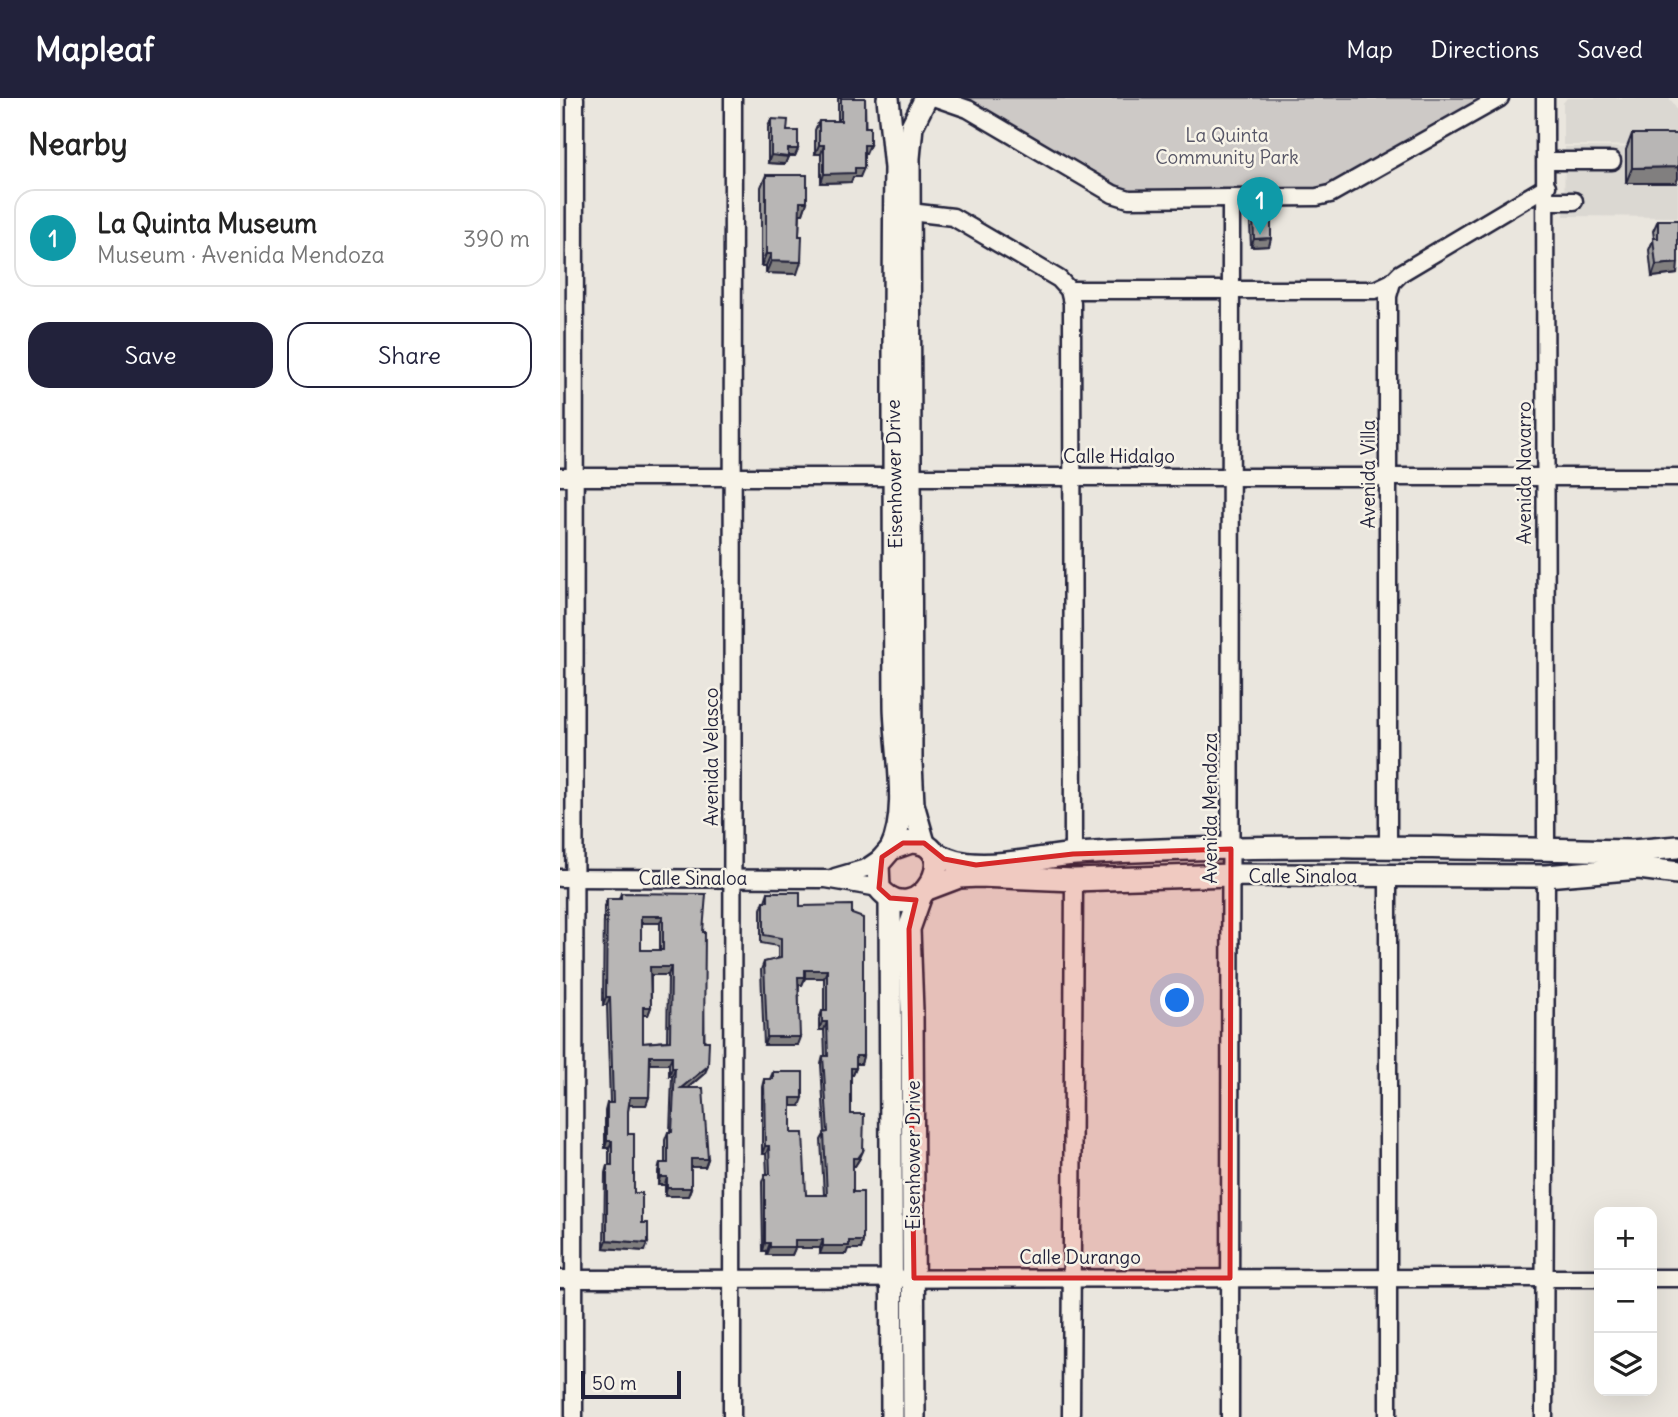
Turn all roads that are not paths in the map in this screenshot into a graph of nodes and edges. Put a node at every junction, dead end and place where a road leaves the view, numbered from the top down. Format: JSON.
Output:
{"nodes":[{"id":1,"x":575,"y":98,"type":"edge"},
{"id":2,"x":733,"y":98,"type":"edge"},
{"id":3,"x":890,"y":98,"type":"edge"},
{"id":4,"x":1500,"y":98,"type":"edge"},
{"id":5,"x":1545,"y":98,"type":"edge"},
{"id":6,"x":930,"y":99,"type":"edge"},
{"id":7,"x":1547,"y":161,"type":"junction"},
{"id":8,"x":1612,"y":161,"type":"dead end"},
{"id":9,"x":1547,"y":194,"type":"junction"},
{"id":10,"x":1231,"y":200,"type":"junction"},
{"id":11,"x":1574,"y":201,"type":"dead end"},
{"id":12,"x":910,"y":212,"type":"junction"},
{"id":13,"x":1391,"y":282,"type":"junction"},
{"id":14,"x":1069,"y":290,"type":"junction"},
{"id":15,"x":1231,"y":290,"type":"junction"},
{"id":16,"x":567,"y":477,"type":"edge"},
{"id":17,"x":733,"y":477,"type":"junction"},
{"id":18,"x":1071,"y":477,"type":"junction"},
{"id":19,"x":1231,"y":477,"type":"junction"},
{"id":20,"x":1389,"y":477,"type":"junction"},
{"id":21,"x":1545,"y":477,"type":"junction"},
{"id":22,"x":1678,"y":477,"type":"edge"},
{"id":23,"x":903,"y":478,"type":"junction"},
{"id":24,"x":928,"y":847,"type":"junction"},
{"id":25,"x":1678,"y":847,"type":"edge"},
{"id":26,"x":1231,"y":849,"type":"junction"},
{"id":27,"x":1388,"y":849,"type":"junction"},
{"id":28,"x":1546,"y":849,"type":"junction"},
{"id":29,"x":886,"y":853,"type":"junction"},
{"id":30,"x":1073,"y":854,"type":"junction"},
{"id":31,"x":1678,"y":873,"type":"edge"},
{"id":32,"x":1231,"y":875,"type":"junction"},
{"id":33,"x":1388,"y":876,"type":"junction"},
{"id":34,"x":1546,"y":876,"type":"junction"},
{"id":35,"x":567,"y":878,"type":"edge"},
{"id":36,"x":732,"y":878,"type":"junction"},
{"id":37,"x":826,"y":879,"type":"junction"},
{"id":38,"x":1074,"y":880,"type":"junction"},
{"id":39,"x":925,"y":891,"type":"junction"},
{"id":40,"x":884,"y":893,"type":"junction"},
{"id":41,"x":903,"y":1278,"type":"junction"},
{"id":42,"x":1071,"y":1278,"type":"junction"},
{"id":43,"x":1230,"y":1278,"type":"junction"},
{"id":44,"x":1388,"y":1278,"type":"junction"},
{"id":45,"x":1544,"y":1278,"type":"junction"},
{"id":46,"x":1594,"y":1278,"type":"edge"},
{"id":47,"x":1657,"y":1278,"type":"edge"},
{"id":48,"x":1678,"y":1278,"type":"edge"},
{"id":49,"x":567,"y":1279,"type":"edge"},
{"id":50,"x":732,"y":1279,"type":"junction"},
{"id":51,"x":574,"y":1417,"type":"edge"},
{"id":52,"x":732,"y":1417,"type":"edge"},
{"id":53,"x":892,"y":1417,"type":"edge"},
{"id":54,"x":914,"y":1417,"type":"edge"},
{"id":55,"x":1071,"y":1417,"type":"edge"},
{"id":56,"x":1230,"y":1417,"type":"edge"},
{"id":57,"x":1388,"y":1417,"type":"edge"},
{"id":58,"x":1544,"y":1417,"type":"edge"}],
"edges":[{"from":1,"to":16,"type":"street"},
{"from":2,"to":17,"type":"street","name":"Avenida Velasco"},
{"from":3,"to":6,"type":"main road","name":"Eisenhower Drive"},
{"from":3,"to":23,"type":"main road","name":"Eisenhower Drive"},
{"from":4,"to":10,"type":"street"},
{"from":5,"to":7,"type":"street","name":"Avenida Navarro"},
{"from":6,"to":10,"type":"street"},
{"from":6,"to":12,"type":"main road","name":"Eisenhower Drive"},
{"from":7,"to":8,"type":"street"},
{"from":7,"to":9,"type":"street","name":"Avenida Navarro"},
{"from":9,"to":11,"type":"street"},
{"from":9,"to":13,"type":"street"},
{"from":9,"to":21,"type":"street","name":"Avenida Navarro"},
{"from":10,"to":15,"type":"street","name":"Avenida Mendoza"},
{"from":12,"to":14,"type":"street"},
{"from":12,"to":23,"type":"main road","name":"Eisenhower Drive"},
{"from":13,"to":15,"type":"street"},
{"from":13,"to":20,"type":"street","name":"Avenida Villa"},
{"from":14,"to":15,"type":"street"},
{"from":14,"to":18,"type":"street"},
{"from":15,"to":19,"type":"street","name":"Avenida Mendoza"},
{"from":16,"to":17,"type":"street","name":"Calle Hidalgo"},
{"from":16,"to":35,"type":"street"},
{"from":17,"to":23,"type":"street","name":"Calle Hidalgo"},
{"from":17,"to":36,"type":"street","name":"Avenida Velasco"},
{"from":18,"to":19,"type":"street","name":"Calle Hidalgo"},
{"from":18,"to":23,"type":"street","name":"Calle Hidalgo"},
{"from":18,"to":30,"type":"street"},
{"from":19,"to":20,"type":"street","name":"Calle Hidalgo"},
{"from":19,"to":26,"type":"street","name":"Avenida Mendoza"},
{"from":20,"to":21,"type":"street","name":"Calle Hidalgo"},
{"from":20,"to":27,"type":"street","name":"Avenida Villa"},
{"from":21,"to":22,"type":"street","name":"Calle Hidalgo"},
{"from":21,"to":28,"type":"street","name":"Avenida Navarro"},
{"from":23,"to":24,"type":"main road","name":"Eisenhower Drive"},
{"from":23,"to":29,"type":"main road","name":"Eisenhower Drive"},
{"from":24,"to":29,"type":"main road"},
{"from":24,"to":30,"type":"main road","name":"Calle Sinaloa"},
{"from":24,"to":39,"type":"main road"},
{"from":25,"to":28,"type":"main road","name":"Calle Sinaloa"},
{"from":26,"to":27,"type":"main road","name":"Calle Sinaloa"},
{"from":26,"to":30,"type":"main road","name":"Calle Sinaloa"},
{"from":26,"to":32,"type":"street","name":"Avenida Mendoza"},
{"from":27,"to":28,"type":"main road","name":"Calle Sinaloa"},
{"from":29,"to":37,"type":"street","name":"Calle Sinaloa"},
{"from":29,"to":40,"type":"main road"},
{"from":31,"to":34,"type":"main road","name":"Calle Sinaloa"},
{"from":32,"to":33,"type":"main road","name":"Calle Sinaloa"},
{"from":32,"to":38,"type":"main road","name":"Calle Sinaloa"},
{"from":32,"to":43,"type":"street","name":"Avenida Mendoza"},
{"from":33,"to":34,"type":"main road","name":"Calle Sinaloa"},
{"from":33,"to":44,"type":"street"},
{"from":34,"to":45,"type":"street"},
{"from":35,"to":36,"type":"street","name":"Calle Sinaloa"},
{"from":35,"to":49,"type":"street"},
{"from":36,"to":37,"type":"street","name":"Calle Sinaloa"},
{"from":36,"to":50,"type":"street","name":"Avenida Velasco"},
{"from":37,"to":40,"type":"street","name":"Calle Sinaloa"},
{"from":38,"to":39,"type":"main road","name":"Calle Sinaloa"},
{"from":38,"to":42,"type":"street"},
{"from":39,"to":40,"type":"main road"},
{"from":39,"to":41,"type":"main road","name":"Eisenhower Drive"},
{"from":40,"to":41,"type":"main road","name":"Eisenhower Drive"},
{"from":41,"to":42,"type":"street","name":"Calle Durango"},
{"from":41,"to":50,"type":"street","name":"Calle Durango"},
{"from":41,"to":53,"type":"main road","name":"Eisenhower Drive"},
{"from":41,"to":54,"type":"main road","name":"Eisenhower Drive"},
{"from":42,"to":43,"type":"street","name":"Calle Durango"},
{"from":42,"to":55,"type":"street"},
{"from":43,"to":44,"type":"street","name":"Calle Durango"},
{"from":43,"to":56,"type":"street","name":"Avenida Mendoza"},
{"from":44,"to":45,"type":"street","name":"Calle Durango"},
{"from":44,"to":57,"type":"street"},
{"from":45,"to":46,"type":"street","name":"Calle Durango"},
{"from":45,"to":58,"type":"street"},
{"from":47,"to":48,"type":"street"},
{"from":49,"to":50,"type":"street","name":"Calle Durango"},
{"from":49,"to":51,"type":"street"},
{"from":50,"to":52,"type":"street","name":"Avenida Velasco"}]}
